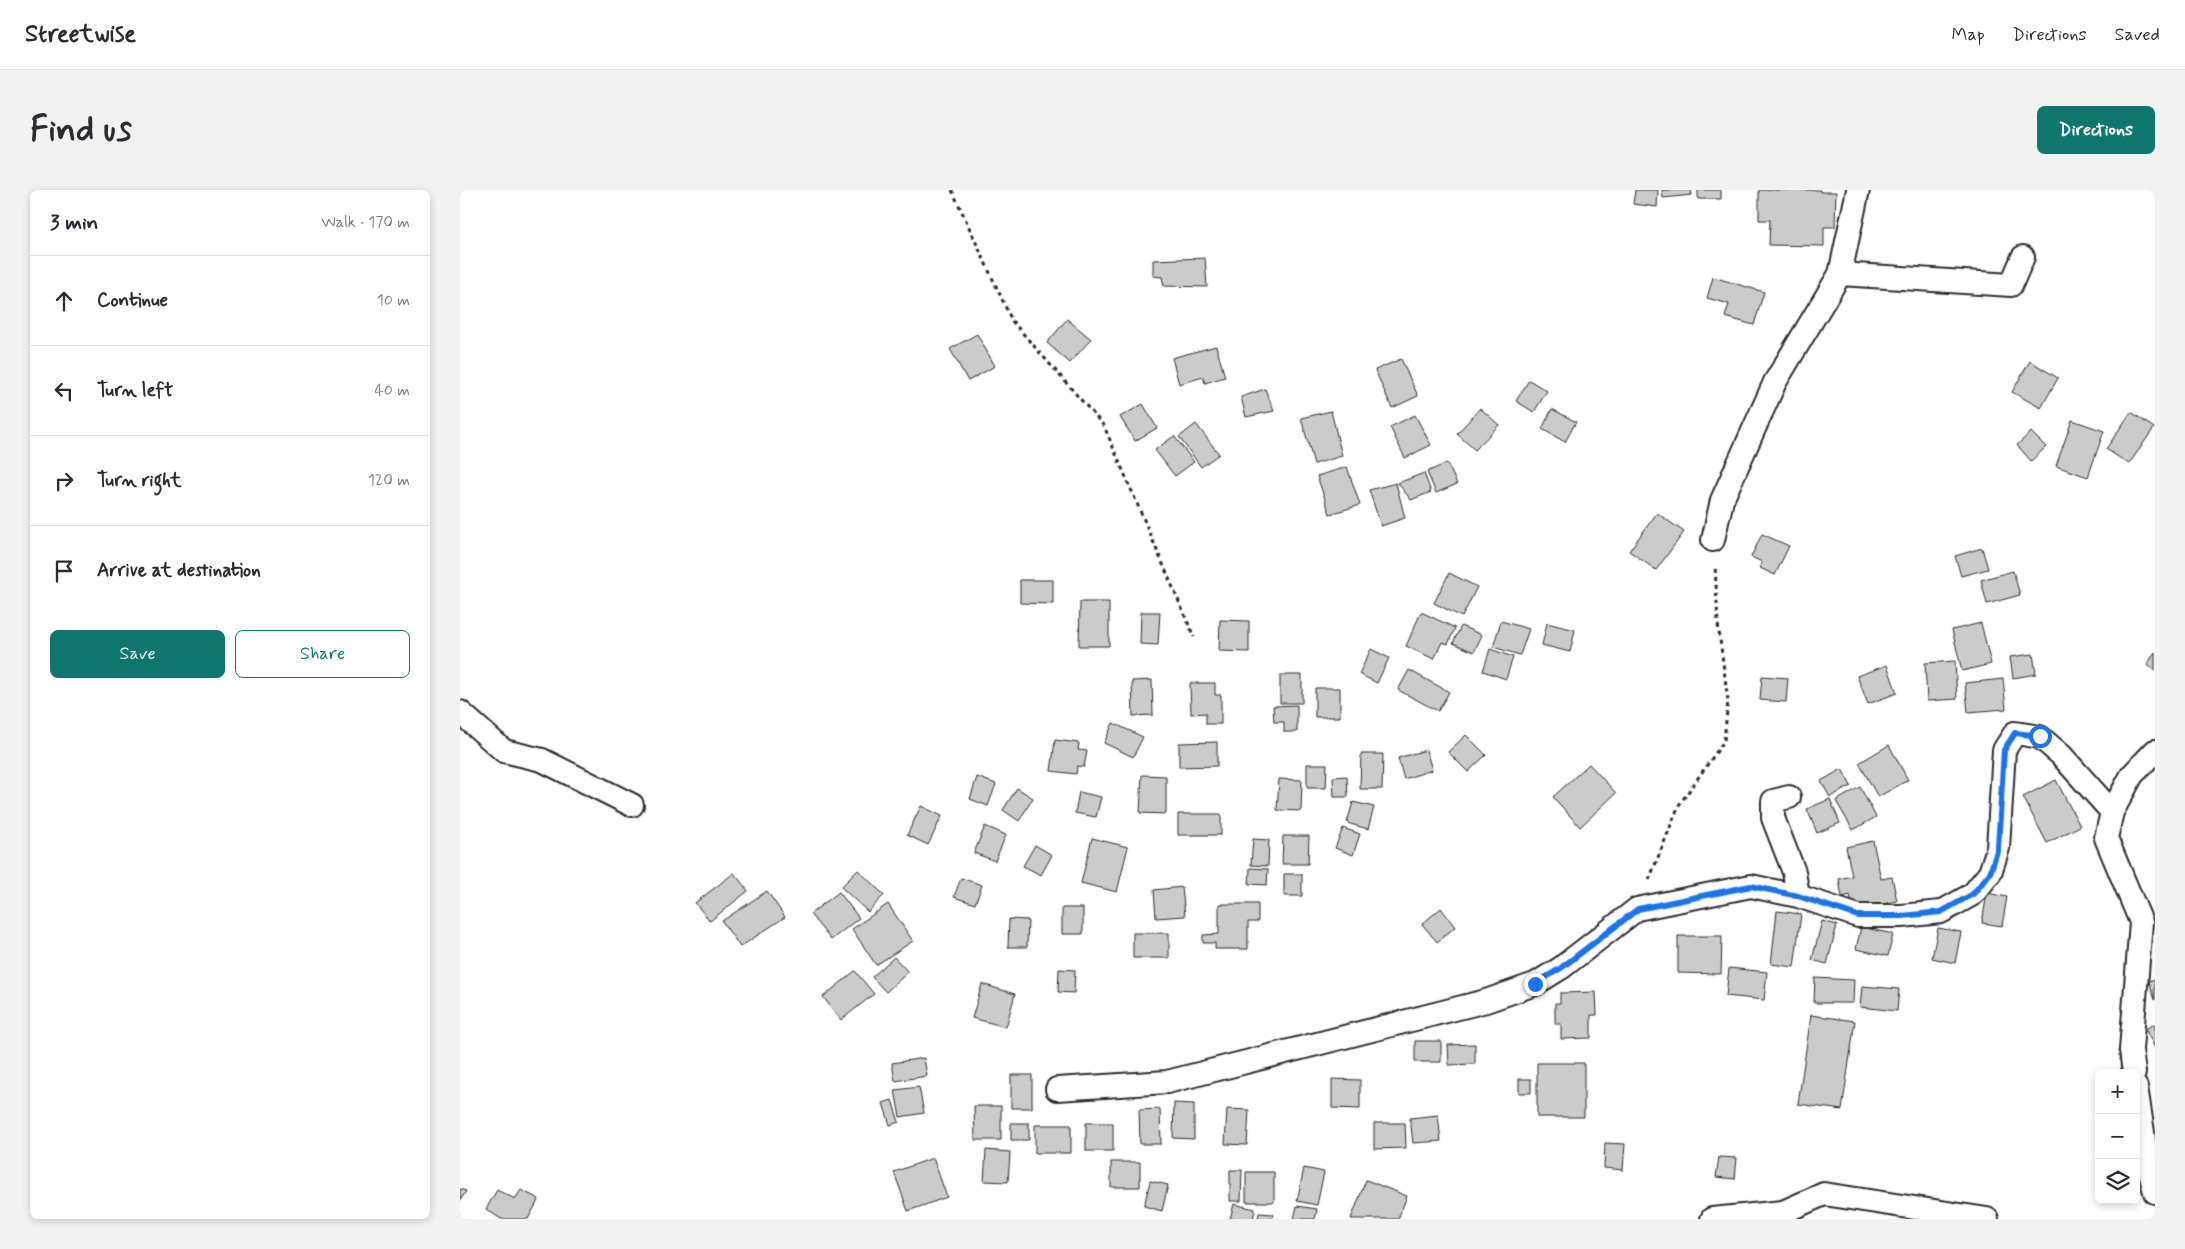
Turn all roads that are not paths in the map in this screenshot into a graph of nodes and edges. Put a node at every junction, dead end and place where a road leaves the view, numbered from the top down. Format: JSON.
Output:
{"nodes":[{"id":1,"x":1858,"y":190,"type":"edge"},
{"id":2,"x":2024,"y":256,"type":"dead end"},
{"id":3,"x":1840,"y":274,"type":"junction"},
{"id":4,"x":1713,"y":540,"type":"road end"},
{"id":5,"x":460,"y":712,"type":"edge"},
{"id":6,"x":2155,"y":751,"type":"edge"},
{"id":7,"x":1789,"y":796,"type":"dead end"},
{"id":8,"x":632,"y":805,"type":"dead end"},
{"id":9,"x":2112,"y":812,"type":"junction"},
{"id":10,"x":1798,"y":896,"type":"junction"},
{"id":11,"x":2133,"y":1069,"type":"edge"},
{"id":12,"x":1057,"y":1088,"type":"dead end"},
{"id":13,"x":2140,"y":1113,"type":"edge"},
{"id":14,"x":2155,"y":1192,"type":"edge"},
{"id":15,"x":1712,"y":1219,"type":"edge"},
{"id":16,"x":1987,"y":1219,"type":"edge"}],
"edges":[{"from":1,"to":3,"type":"street"},
{"from":2,"to":3,"type":"street"},
{"from":3,"to":4,"type":"street"},
{"from":5,"to":8,"type":"street"},
{"from":6,"to":9,"type":"street"},
{"from":7,"to":10,"type":"street"},
{"from":9,"to":10,"type":"street"},
{"from":9,"to":11,"type":"street"},
{"from":10,"to":12,"type":"street"},
{"from":13,"to":14,"type":"street"},
{"from":15,"to":16,"type":"street"}]}
